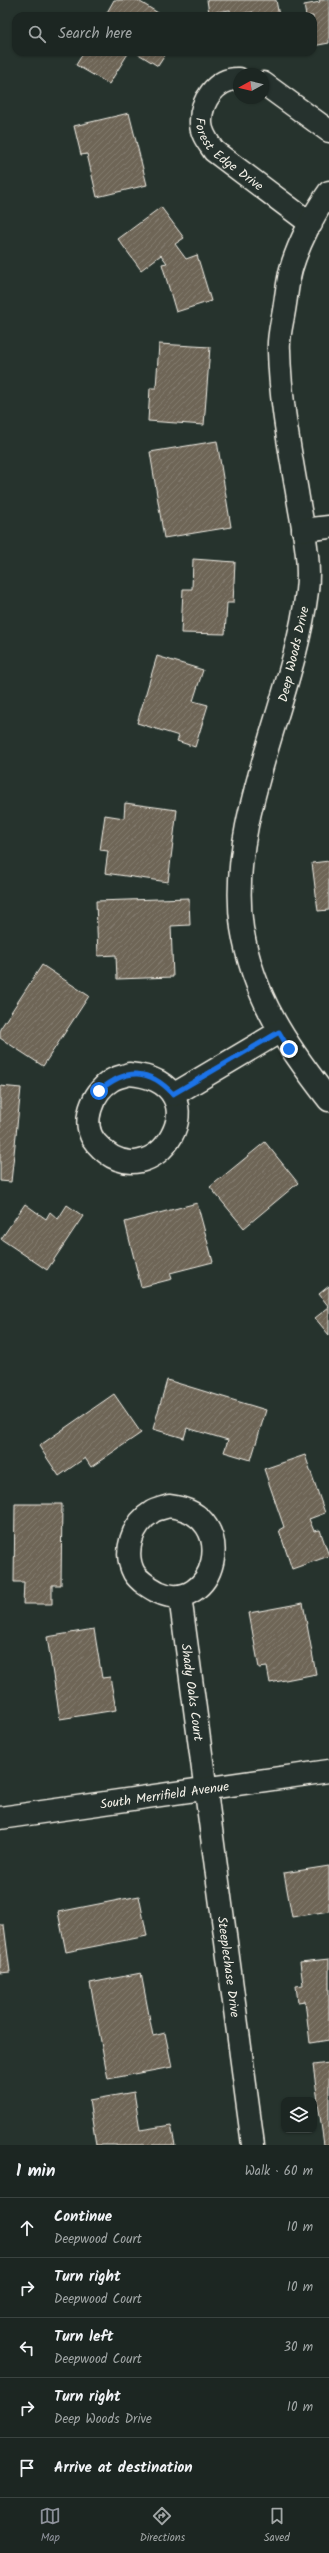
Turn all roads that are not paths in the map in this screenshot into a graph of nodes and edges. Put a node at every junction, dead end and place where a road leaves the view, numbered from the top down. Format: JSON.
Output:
{"nodes":[{"id":1,"x":233,"y":80,"type":"edge"},
{"id":2,"x":269,"y":87,"type":"edge"},
{"id":3,"x":329,"y":132,"type":"edge"},
{"id":4,"x":329,"y":192,"type":"edge"},
{"id":5,"x":311,"y":224,"type":"junction"},
{"id":6,"x":329,"y":527,"type":"edge"},
{"id":7,"x":303,"y":530,"type":"junction"},
{"id":8,"x":279,"y":1032,"type":"junction"},
{"id":9,"x":173,"y":1094,"type":"junction"},
{"id":10,"x":329,"y":1100,"type":"edge"},
{"id":11,"x":180,"y":1596,"type":"dead end"},
{"id":12,"x":329,"y":1771,"type":"edge"},
{"id":13,"x":206,"y":1788,"type":"junction"},
{"id":14,"x":0,"y":1818,"type":"edge"},
{"id":15,"x":253,"y":2145,"type":"edge"}],
"edges":[{"from":1,"to":5,"type":"street","name":"Forest Edge Drive"},
{"from":2,"to":3,"type":"street"},
{"from":4,"to":5,"type":"street","name":"Deep Woods Drive"},
{"from":5,"to":7,"type":"street","name":"Deep Woods Drive"},
{"from":6,"to":7,"type":"street"},
{"from":7,"to":8,"type":"street","name":"Deep Woods Drive"},
{"from":8,"to":9,"type":"street"},
{"from":8,"to":10,"type":"street","name":"Deep Woods Drive"},
{"from":9,"to":9,"type":"street"},
{"from":11,"to":13,"type":"street","name":"Shady Oaks Court"},
{"from":12,"to":13,"type":"street","name":"South Merrifield Avenue"},
{"from":13,"to":14,"type":"street","name":"South Merrifield Avenue"},
{"from":13,"to":15,"type":"street","name":"Steeplechase Drive"}]}
